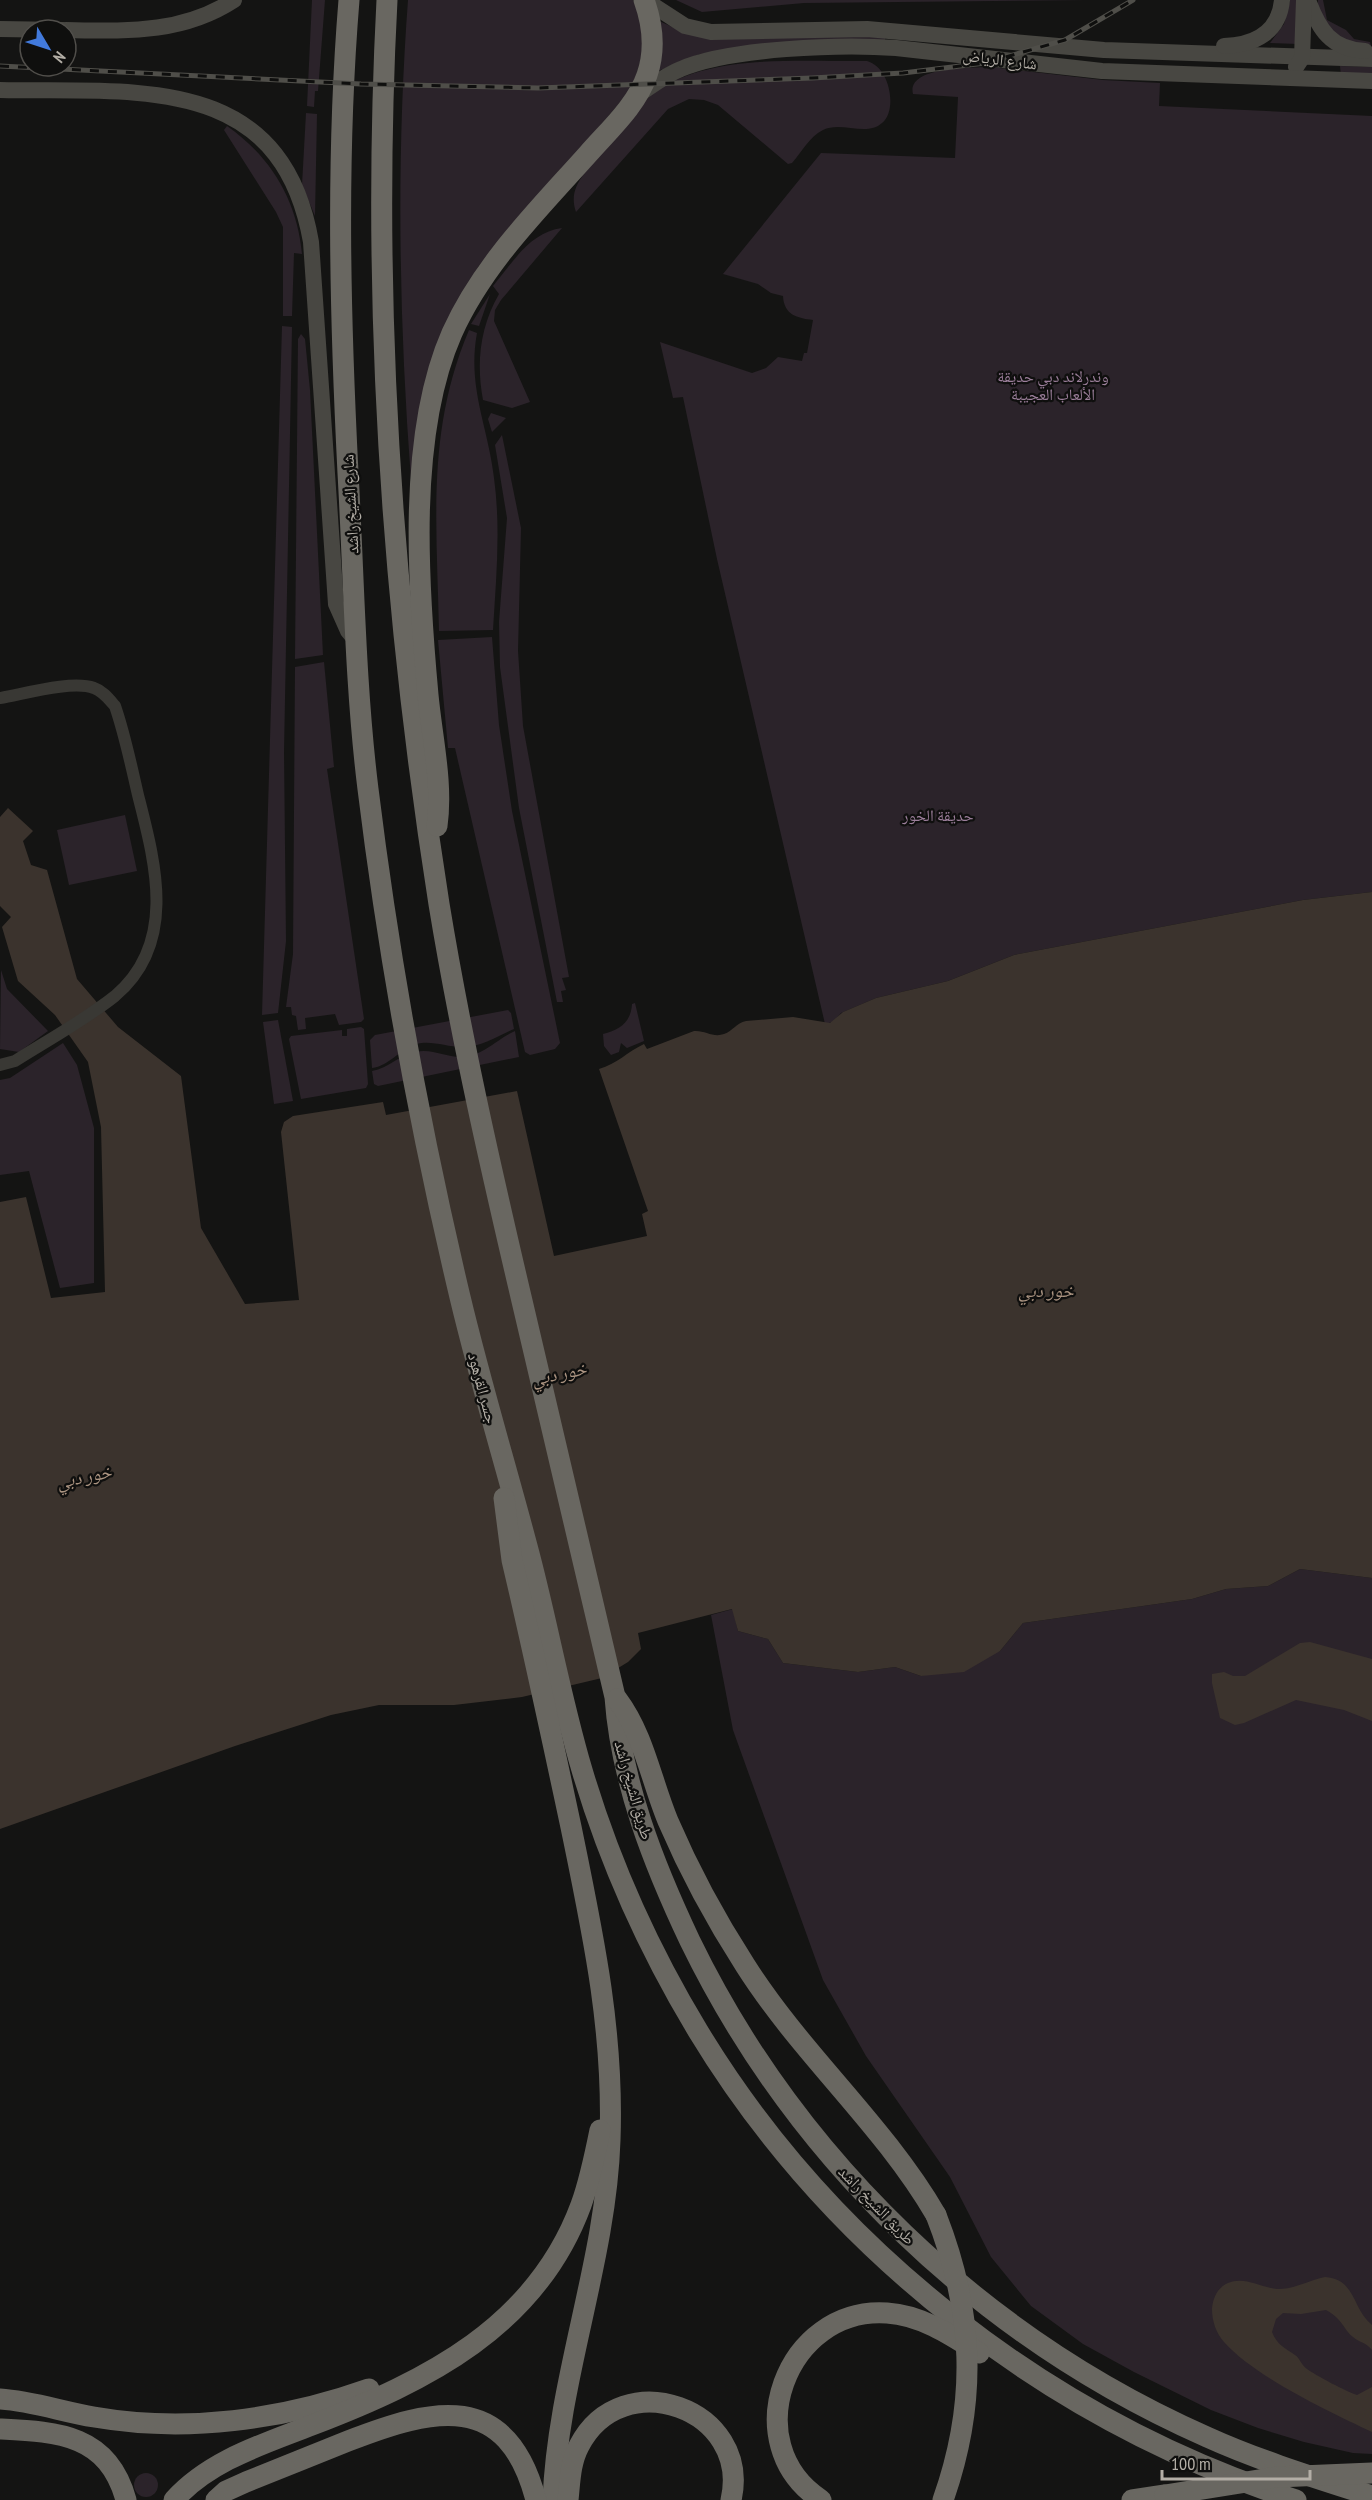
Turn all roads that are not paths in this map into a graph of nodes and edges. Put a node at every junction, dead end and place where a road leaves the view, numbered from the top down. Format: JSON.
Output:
{"nodes":[{"id":1,"x":234,"y":0,"type":"edge"},
{"id":2,"x":349,"y":0,"type":"edge"},
{"id":3,"x":387,"y":0,"type":"edge"},
{"id":4,"x":644,"y":0,"type":"edge"},
{"id":5,"x":1282,"y":0,"type":"edge"},
{"id":6,"x":1306,"y":0,"type":"edge"},
{"id":7,"x":0,"y":29,"type":"edge"},
{"id":8,"x":18,"y":29,"type":"edge"},
{"id":9,"x":78,"y":30,"type":"edge"},
{"id":10,"x":949,"y":36,"type":"junction"},
{"id":11,"x":896,"y":48,"type":"junction"},
{"id":12,"x":1372,"y":52,"type":"edge"},
{"id":13,"x":1188,"y":54,"type":"junction"},
{"id":14,"x":1302,"y":58,"type":"junction"},
{"id":15,"x":1372,"y":59,"type":"edge"},
{"id":16,"x":1201,"y":75,"type":"junction"},
{"id":17,"x":1372,"y":81,"type":"edge"},
{"id":18,"x":0,"y":90,"type":"edge"},
{"id":19,"x":638,"y":95,"type":"junction"},
{"id":20,"x":357,"y":642,"type":"junction"},
{"id":21,"x":0,"y":699,"type":"edge"},
{"id":22,"x":431,"y":850,"type":"junction"},
{"id":23,"x":400,"y":1005,"type":"joint"},
{"id":24,"x":0,"y":1065,"type":"edge"},
{"id":25,"x":504,"y":1465,"type":"junction"},
{"id":26,"x":615,"y":1696,"type":"junction"},
{"id":27,"x":581,"y":1767,"type":"joint"},
{"id":28,"x":609,"y":2085,"type":"junction"},
{"id":29,"x":448,"y":2361,"type":"junction"},
{"id":30,"x":1059,"y":2391,"type":"junction"},
{"id":31,"x":0,"y":2399,"type":"edge"},
{"id":32,"x":0,"y":2429,"type":"edge"},
{"id":33,"x":1372,"y":2473,"type":"edge"},
{"id":34,"x":562,"y":2474,"type":"junction"},
{"id":35,"x":1238,"y":2480,"type":"junction"},
{"id":36,"x":533,"y":2490,"type":"edge"},
{"id":37,"x":1372,"y":2496,"type":"edge"},
{"id":38,"x":126,"y":2500,"type":"edge"},
{"id":39,"x":174,"y":2500,"type":"edge"},
{"id":40,"x":216,"y":2500,"type":"edge"},
{"id":41,"x":553,"y":2500,"type":"edge"},
{"id":42,"x":568,"y":2500,"type":"edge"},
{"id":43,"x":731,"y":2500,"type":"edge"},
{"id":44,"x":821,"y":2500,"type":"edge"},
{"id":45,"x":943,"y":2500,"type":"edge"},
{"id":46,"x":1132,"y":2500,"type":"edge"},
{"id":47,"x":1274,"y":2500,"type":"edge"},
{"id":48,"x":1296,"y":2500,"type":"edge"}],
"edges":[{"from":1,"to":9,"type":"main road"},
{"from":2,"to":20,"type":"highway","name":"شارع الشيخ راشد"},
{"from":3,"to":22,"type":"highway"},
{"from":4,"to":10,"type":"main road","name":"شارع الرياض"},
{"from":4,"to":19,"type":"highway"},
{"from":5,"to":13,"type":"main road"},
{"from":6,"to":12,"type":"main road"},
{"from":6,"to":14,"type":"main road"},
{"from":7,"to":8,"type":"main road"},
{"from":10,"to":11,"type":"main road"},
{"from":10,"to":13,"type":"main road","name":"شارع الرياض"},
{"from":11,"to":16,"type":"main road","name":"شارع الرياض"},
{"from":11,"to":19,"type":"main road","name":"شارع الرياض"},
{"from":13,"to":14,"type":"main road","name":"شارع الرياض"},
{"from":14,"to":15,"type":"main road","name":"شارع الرياض"},
{"from":14,"to":16,"type":"main road"},
{"from":16,"to":17,"type":"main road","name":"شارع الرياض"},
{"from":18,"to":20,"type":"main road"},
{"from":19,"to":22,"type":"highway"},
{"from":20,"to":23,"type":"highway","name":"شارع الشيخ راشد"},
{"from":21,"to":24,"type":"street"},
{"from":22,"to":26,"type":"highway"},
{"from":23,"to":25,"type":"highway","name":"جسر القرهود"},
{"from":25,"to":27,"type":"highway","name":"جسر القرهود"},
{"from":25,"to":28,"type":"highway"},
{"from":26,"to":37,"type":"highway","name":"طريق الشيخ راشد"},
{"from":26,"to":45,"type":"highway","bridge":true},
{"from":27,"to":30,"type":"highway","name":"طريق الشيخ راشد"},
{"from":28,"to":29,"type":"highway"},
{"from":28,"to":34,"type":"highway"},
{"from":29,"to":31,"type":"highway"},
{"from":29,"to":39,"type":"highway"},
{"from":30,"to":35,"type":"highway","name":"طريق الشيخ راشد"},
{"from":30,"to":44,"type":"highway"},
{"from":32,"to":38,"type":"highway"},
{"from":33,"to":46,"type":"highway","bridge":true},
{"from":34,"to":41,"type":"highway"},
{"from":34,"to":42,"type":"highway"},
{"from":34,"to":43,"type":"highway"},
{"from":35,"to":47,"type":"highway"},
{"from":35,"to":48,"type":"highway","name":"طريق الشيخ راشد"},
{"from":36,"to":40,"type":"highway"}]}
